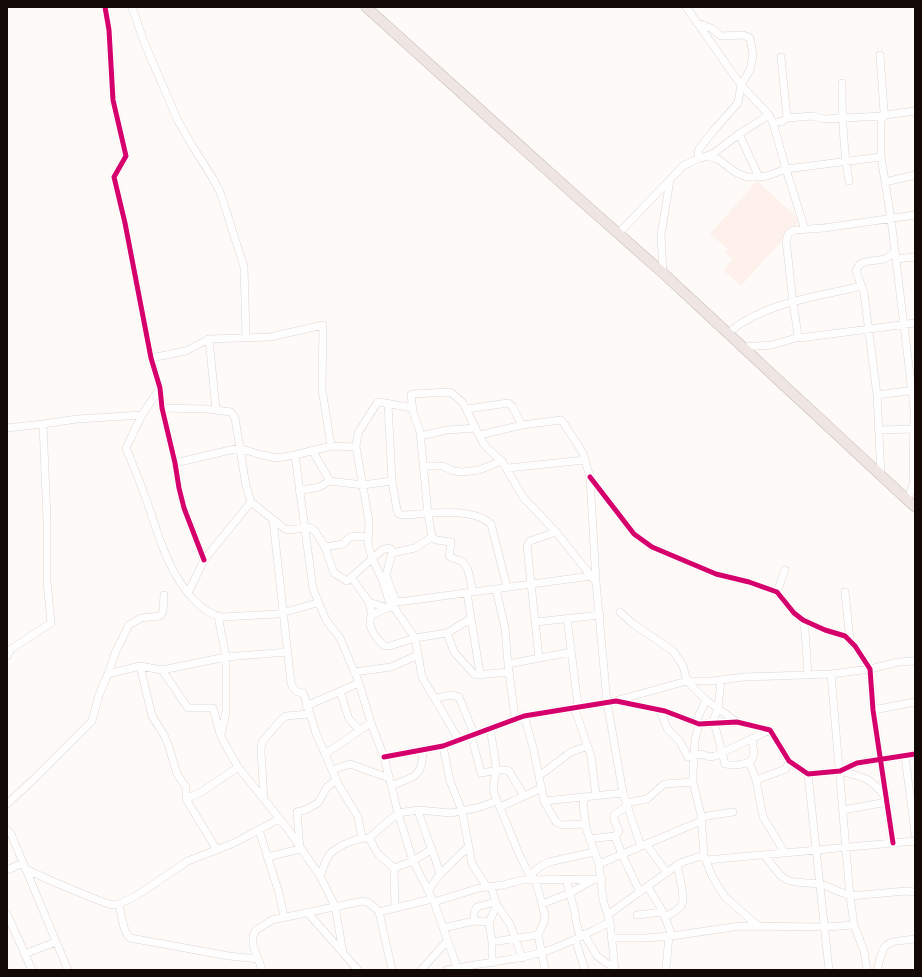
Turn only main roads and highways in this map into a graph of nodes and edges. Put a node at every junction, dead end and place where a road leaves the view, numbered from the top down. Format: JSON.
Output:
{"nodes":[{"id":1,"x":366,"y":7,"type":"edge"},
{"id":2,"x":912,"y":504,"type":"edge"}],
"edges":[{"from":1,"to":2,"type":"highway"}]}
